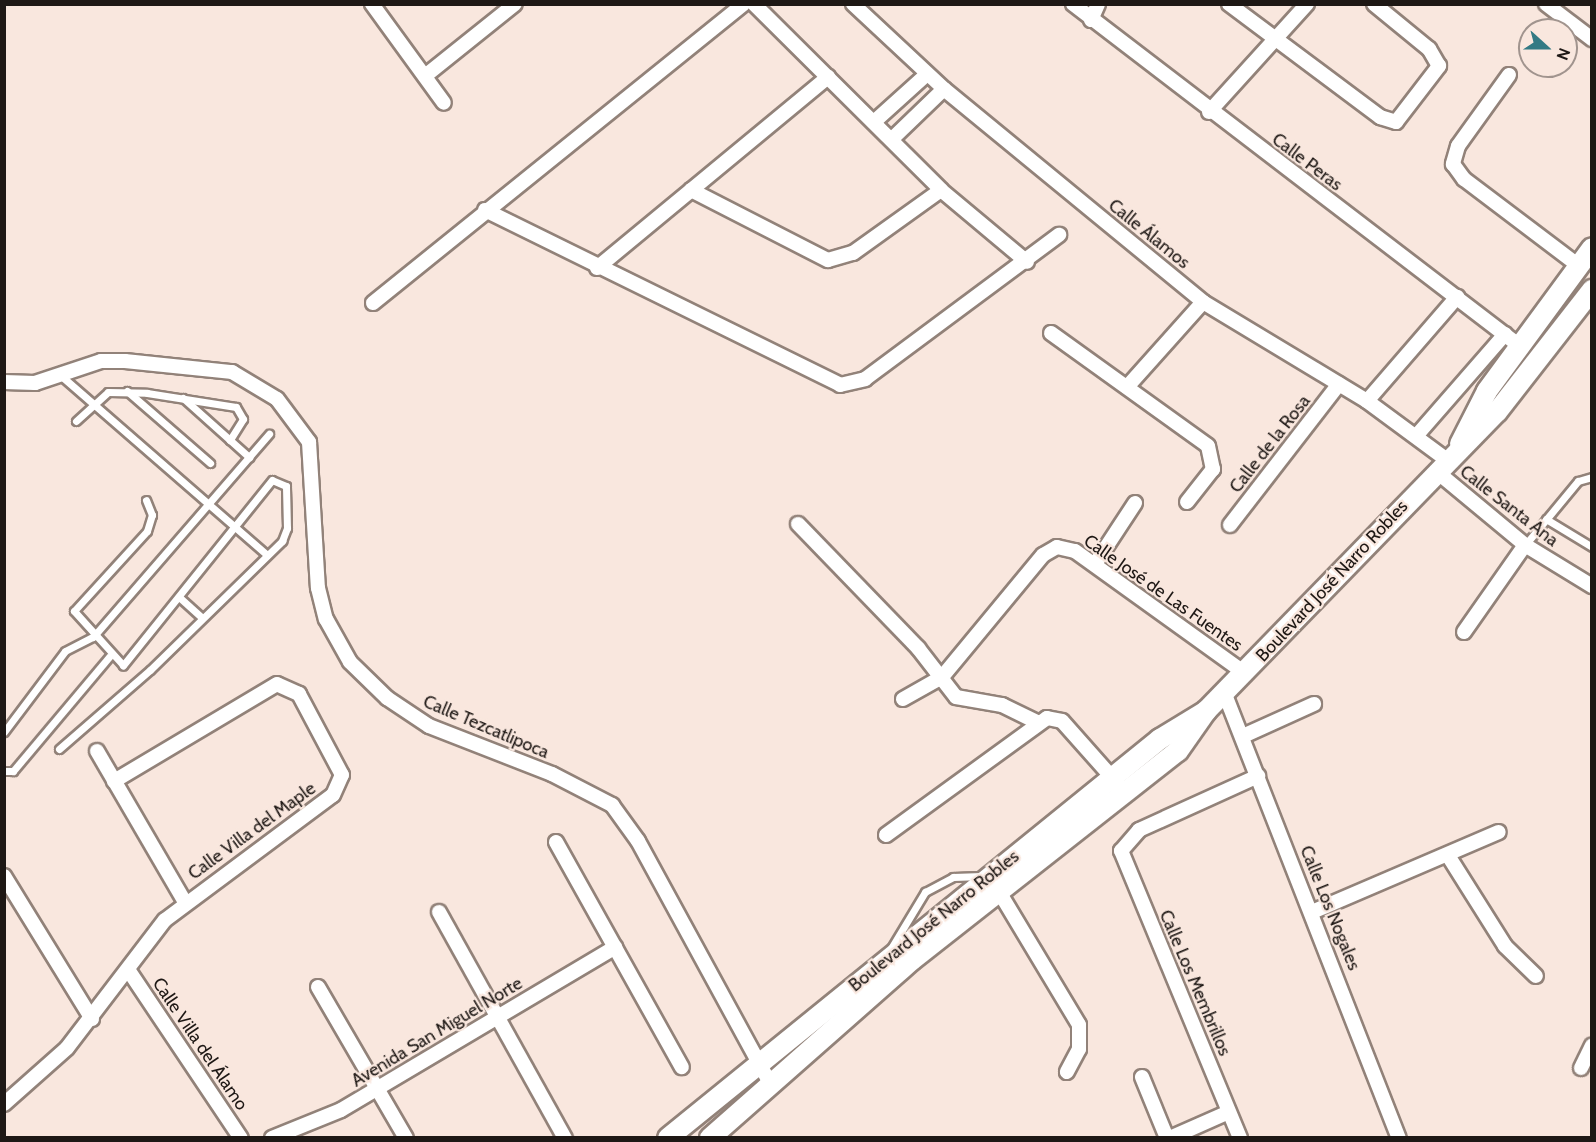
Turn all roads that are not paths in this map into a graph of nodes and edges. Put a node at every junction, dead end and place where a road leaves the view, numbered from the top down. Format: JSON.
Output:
{"nodes":[{"id":1,"x":372,"y":4,"type":"edge"},
{"id":2,"x":515,"y":4,"type":"edge"},
{"id":3,"x":744,"y":4,"type":"edge"},
{"id":4,"x":754,"y":4,"type":"edge"},
{"id":5,"x":853,"y":4,"type":"edge"},
{"id":6,"x":1073,"y":4,"type":"edge"},
{"id":7,"x":1098,"y":4,"type":"edge"},
{"id":8,"x":1229,"y":4,"type":"edge"},
{"id":9,"x":1307,"y":4,"type":"edge"},
{"id":10,"x":1374,"y":4,"type":"edge"},
{"id":11,"x":1546,"y":4,"type":"edge"},
{"id":12,"x":1091,"y":20,"type":"junction"},
{"id":13,"x":1277,"y":39,"type":"junction"},
{"id":14,"x":1592,"y":39,"type":"edge"},
{"id":15,"x":927,"y":74,"type":"junction"},
{"id":16,"x":1509,"y":75,"type":"dead end"},
{"id":17,"x":425,"y":76,"type":"junction"},
{"id":18,"x":828,"y":77,"type":"junction"},
{"id":19,"x":944,"y":90,"type":"junction"},
{"id":20,"x":444,"y":103,"type":"dead end"},
{"id":21,"x":1209,"y":112,"type":"junction"},
{"id":22,"x":876,"y":121,"type":"junction"},
{"id":23,"x":892,"y":139,"type":"junction"},
{"id":24,"x":691,"y":190,"type":"junction"},
{"id":25,"x":941,"y":190,"type":"junction"},
{"id":26,"x":485,"y":210,"type":"junction"},
{"id":27,"x":1059,"y":235,"type":"dead end"},
{"id":28,"x":1592,"y":248,"type":"edge"},
{"id":29,"x":1027,"y":262,"type":"junction"},
{"id":30,"x":1579,"y":266,"type":"junction"},
{"id":31,"x":597,"y":267,"type":"junction"},
{"id":32,"x":1592,"y":290,"type":"edge"},
{"id":33,"x":1457,"y":297,"type":"junction"},
{"id":34,"x":1203,"y":302,"type":"junction"},
{"id":35,"x":373,"y":303,"type":"dead end"},
{"id":36,"x":1051,"y":333,"type":"dead end"},
{"id":37,"x":1505,"y":334,"type":"junction"},
{"id":38,"x":1521,"y":347,"type":"junction"},
{"id":39,"x":59,"y":374,"type":"junction"},
{"id":40,"x":4,"y":382,"type":"edge"},
{"id":41,"x":1339,"y":384,"type":"junction"},
{"id":42,"x":1128,"y":387,"type":"junction"},
{"id":43,"x":127,"y":391,"type":"junction"},
{"id":44,"x":183,"y":398,"type":"junction"},
{"id":45,"x":1367,"y":401,"type":"junction"},
{"id":46,"x":92,"y":404,"type":"junction"},
{"id":47,"x":76,"y":421,"type":"dead end"},
{"id":48,"x":268,"y":434,"type":"dead end"},
{"id":49,"x":1417,"y":435,"type":"junction"},
{"id":50,"x":230,"y":440,"type":"junction"},
{"id":51,"x":249,"y":458,"type":"junction"},
{"id":52,"x":1447,"y":460,"type":"junction"},
{"id":53,"x":210,"y":463,"type":"dead end"},
{"id":54,"x":1592,"y":477,"type":"edge"},
{"id":55,"x":146,"y":500,"type":"dead end"},
{"id":56,"x":1186,"y":502,"type":"dead end"},
{"id":57,"x":1135,"y":503,"type":"dead end"},
{"id":58,"x":209,"y":507,"type":"junction"},
{"id":59,"x":1546,"y":519,"type":"junction"},
{"id":60,"x":798,"y":524,"type":"dead end"},
{"id":61,"x":1230,"y":525,"type":"dead end"},
{"id":62,"x":234,"y":528,"type":"junction"},
{"id":63,"x":1525,"y":545,"type":"junction"},
{"id":64,"x":1592,"y":547,"type":"edge"},
{"id":65,"x":267,"y":555,"type":"junction"},
{"id":66,"x":1095,"y":564,"type":"junction"},
{"id":67,"x":1592,"y":586,"type":"edge"},
{"id":68,"x":179,"y":597,"type":"junction"},
{"id":69,"x":202,"y":618,"type":"junction"},
{"id":70,"x":1464,"y":632,"type":"dead end"},
{"id":71,"x":93,"y":637,"type":"junction"},
{"id":72,"x":110,"y":656,"type":"junction"},
{"id":73,"x":1245,"y":673,"type":"junction"},
{"id":74,"x":942,"y":677,"type":"junction"},
{"id":75,"x":1224,"y":692,"type":"junction"},
{"id":76,"x":903,"y":699,"type":"dead end"},
{"id":77,"x":1314,"y":704,"type":"dead end"},
{"id":78,"x":1037,"y":722,"type":"junction"},
{"id":79,"x":4,"y":732,"type":"edge"},
{"id":80,"x":1243,"y":736,"type":"junction"},
{"id":81,"x":59,"y":749,"type":"dead end"},
{"id":82,"x":97,"y":752,"type":"dead end"},
{"id":83,"x":4,"y":771,"type":"edge"},
{"id":84,"x":1258,"y":776,"type":"junction"},
{"id":85,"x":114,"y":781,"type":"junction"},
{"id":86,"x":1118,"y":785,"type":"junction"},
{"id":87,"x":1499,"y":832,"type":"dead end"},
{"id":88,"x":886,"y":835,"type":"dead end"},
{"id":89,"x":556,"y":842,"type":"dead end"},
{"id":90,"x":1449,"y":857,"type":"junction"},
{"id":91,"x":4,"y":876,"type":"edge"},
{"id":92,"x":994,"y":884,"type":"junction"},
{"id":93,"x":185,"y":902,"type":"junction"},
{"id":94,"x":439,"y":912,"type":"dead end"},
{"id":95,"x":1312,"y":912,"type":"junction"},
{"id":96,"x":615,"y":947,"type":"junction"},
{"id":97,"x":885,"y":960,"type":"junction"},
{"id":98,"x":129,"y":971,"type":"junction"},
{"id":99,"x":1536,"y":976,"type":"dead end"},
{"id":100,"x":318,"y":987,"type":"dead end"},
{"id":101,"x":497,"y":1017,"type":"junction"},
{"id":102,"x":92,"y":1019,"type":"junction"},
{"id":103,"x":1592,"y":1045,"type":"edge"},
{"id":104,"x":760,"y":1062,"type":"junction"},
{"id":105,"x":682,"y":1067,"type":"dead end"},
{"id":106,"x":1581,"y":1068,"type":"dead end"},
{"id":107,"x":1067,"y":1072,"type":"dead end"},
{"id":108,"x":1142,"y":1077,"type":"dead end"},
{"id":109,"x":771,"y":1085,"type":"junction"},
{"id":110,"x":377,"y":1088,"type":"junction"},
{"id":111,"x":4,"y":1104,"type":"edge"},
{"id":112,"x":1229,"y":1112,"type":"junction"},
{"id":113,"x":241,"y":1137,"type":"edge"},
{"id":114,"x":272,"y":1137,"type":"edge"},
{"id":115,"x":406,"y":1137,"type":"edge"},
{"id":116,"x":565,"y":1137,"type":"edge"},
{"id":117,"x":668,"y":1137,"type":"edge"},
{"id":118,"x":710,"y":1137,"type":"edge"},
{"id":119,"x":1169,"y":1137,"type":"edge"},
{"id":120,"x":1240,"y":1137,"type":"edge"},
{"id":121,"x":1399,"y":1137,"type":"edge"}],
"edges":[{"from":1,"to":17,"type":"street"},
{"from":2,"to":17,"type":"street"},
{"from":3,"to":26,"type":"street"},
{"from":4,"to":18,"type":"street"},
{"from":5,"to":15,"type":"street","name":"Calle Álamos"},
{"from":6,"to":12,"type":"street","name":"Calle Peras"},
{"from":7,"to":12,"type":"street"},
{"from":8,"to":13,"type":"street"},
{"from":9,"to":13,"type":"street"},
{"from":10,"to":13,"type":"street"},
{"from":11,"to":14,"type":"street"},
{"from":12,"to":21,"type":"street","name":"Calle Peras"},
{"from":13,"to":21,"type":"street"},
{"from":15,"to":19,"type":"street","name":"Calle Álamos"},
{"from":15,"to":22,"type":"street"},
{"from":16,"to":30,"type":"street"},
{"from":17,"to":20,"type":"street"},
{"from":18,"to":22,"type":"street"},
{"from":18,"to":24,"type":"street"},
{"from":19,"to":23,"type":"street"},
{"from":19,"to":34,"type":"street","name":"Calle Álamos"},
{"from":21,"to":33,"type":"street","name":"Calle Peras"},
{"from":22,"to":23,"type":"street"},
{"from":23,"to":25,"type":"street"},
{"from":24,"to":25,"type":"street"},
{"from":24,"to":31,"type":"street"},
{"from":25,"to":29,"type":"street"},
{"from":26,"to":31,"type":"street"},
{"from":26,"to":35,"type":"street"},
{"from":27,"to":29,"type":"street"},
{"from":28,"to":30,"type":"street","name":"Boulevard José Narro Robles"},
{"from":29,"to":31,"type":"street"},
{"from":30,"to":38,"type":"street","name":"Boulevard José Narro Robles"},
{"from":32,"to":52,"type":"street","name":"Boulevard José Narro Robles"},
{"from":33,"to":37,"type":"street","name":"Calle Peras"},
{"from":33,"to":45,"type":"street"},
{"from":34,"to":41,"type":"street","name":"Calle Álamos"},
{"from":34,"to":42,"type":"street"},
{"from":36,"to":42,"type":"street"},
{"from":37,"to":38,"type":"street","name":"Calle Peras"},
{"from":37,"to":49,"type":"street"},
{"from":38,"to":52,"type":"street","name":"Boulevard José Narro Robles"},
{"from":39,"to":40,"type":"street","name":"Calle Tezcatlipoca"},
{"from":39,"to":46,"type":"lane"},
{"from":39,"to":104,"type":"street","name":"Calle Tezcatlipoca"},
{"from":41,"to":45,"type":"street","name":"Calle Álamos"},
{"from":41,"to":61,"type":"street","name":"Calle de la Rosa"},
{"from":42,"to":56,"type":"street"},
{"from":43,"to":44,"type":"lane"},
{"from":43,"to":46,"type":"lane"},
{"from":43,"to":53,"type":"lane"},
{"from":44,"to":50,"type":"lane"},
{"from":44,"to":50,"type":"lane"},
{"from":45,"to":49,"type":"street","name":"Calle Álamos"},
{"from":46,"to":47,"type":"lane"},
{"from":46,"to":58,"type":"lane"},
{"from":48,"to":51,"type":"lane"},
{"from":49,"to":52,"type":"street","name":"Calle Álamos"},
{"from":50,"to":51,"type":"lane"},
{"from":51,"to":58,"type":"lane"},
{"from":52,"to":63,"type":"street","name":"Calle Santa Ana"},
{"from":52,"to":73,"type":"street","name":"Boulevard José Narro Robles"},
{"from":54,"to":59,"type":"lane"},
{"from":55,"to":71,"type":"lane"},
{"from":57,"to":66,"type":"street"},
{"from":58,"to":62,"type":"lane"},
{"from":58,"to":71,"type":"lane"},
{"from":59,"to":63,"type":"lane"},
{"from":59,"to":64,"type":"lane"},
{"from":60,"to":74,"type":"street"},
{"from":62,"to":65,"type":"lane"},
{"from":62,"to":65,"type":"lane"},
{"from":62,"to":68,"type":"lane"},
{"from":63,"to":67,"type":"street","name":"Calle Santa Ana"},
{"from":63,"to":70,"type":"street"},
{"from":65,"to":69,"type":"lane"},
{"from":66,"to":73,"type":"street","name":"Calle José de Las Fuentes"},
{"from":66,"to":74,"type":"street","name":"Calle José de Las Fuentes"},
{"from":68,"to":69,"type":"lane"},
{"from":68,"to":72,"type":"lane"},
{"from":69,"to":81,"type":"lane"},
{"from":71,"to":72,"type":"lane"},
{"from":71,"to":79,"type":"lane"},
{"from":72,"to":83,"type":"lane"},
{"from":73,"to":75,"type":"street","name":"Boulevard José Narro Robles"},
{"from":74,"to":76,"type":"street"},
{"from":74,"to":78,"type":"street"},
{"from":75,"to":80,"type":"street","name":"Calle Los Nogales"},
{"from":75,"to":86,"type":"street","name":"Boulevard José Narro Robles"},
{"from":77,"to":80,"type":"street"},
{"from":78,"to":86,"type":"street"},
{"from":78,"to":88,"type":"street"},
{"from":80,"to":84,"type":"street","name":"Calle Los Nogales"},
{"from":82,"to":85,"type":"street","name":"Calle Villa del Maple"},
{"from":84,"to":95,"type":"street","name":"Calle Los Nogales"},
{"from":84,"to":112,"type":"street","name":"Calle Los Membrillos"},
{"from":85,"to":93,"type":"street","name":"Calle Villa del Maple"},
{"from":85,"to":93,"type":"street","name":"Calle Villa del Maple"},
{"from":86,"to":92,"type":"street","name":"Boulevard José Narro Robles"},
{"from":87,"to":90,"type":"street"},
{"from":89,"to":96,"type":"street"},
{"from":90,"to":95,"type":"street"},
{"from":90,"to":99,"type":"street"},
{"from":91,"to":102,"type":"street"},
{"from":92,"to":97,"type":"street","name":"Boulevard José Narro Robles"},
{"from":92,"to":97,"type":"lane"},
{"from":92,"to":107,"type":"street"},
{"from":92,"to":109,"type":"street","name":"Boulevard José Narro Robles"},
{"from":93,"to":98,"type":"street"},
{"from":94,"to":101,"type":"street"},
{"from":95,"to":121,"type":"street","name":"Calle Los Nogales"},
{"from":96,"to":101,"type":"street","name":"Avenida San Miguel Norte"},
{"from":96,"to":105,"type":"street"},
{"from":97,"to":104,"type":"street","name":"Boulevard José Narro Robles"},
{"from":98,"to":102,"type":"street"},
{"from":98,"to":113,"type":"street","name":"Calle Villa del Álamo"},
{"from":100,"to":110,"type":"street"},
{"from":101,"to":110,"type":"street","name":"Avenida San Miguel Norte"},
{"from":101,"to":116,"type":"street"},
{"from":102,"to":111,"type":"street"},
{"from":103,"to":106,"type":"street"},
{"from":104,"to":109,"type":"street","name":"Calle Tezcatlipoca"},
{"from":104,"to":117,"type":"street","name":"Boulevard José Narro Robles"},
{"from":108,"to":119,"type":"street"},
{"from":109,"to":118,"type":"street","name":"Boulevard José Narro Robles"},
{"from":110,"to":114,"type":"street","name":"Avenida San Miguel Norte"},
{"from":110,"to":115,"type":"street"},
{"from":112,"to":119,"type":"street"},
{"from":112,"to":120,"type":"street","name":"Calle Los Membrillos"}]}
